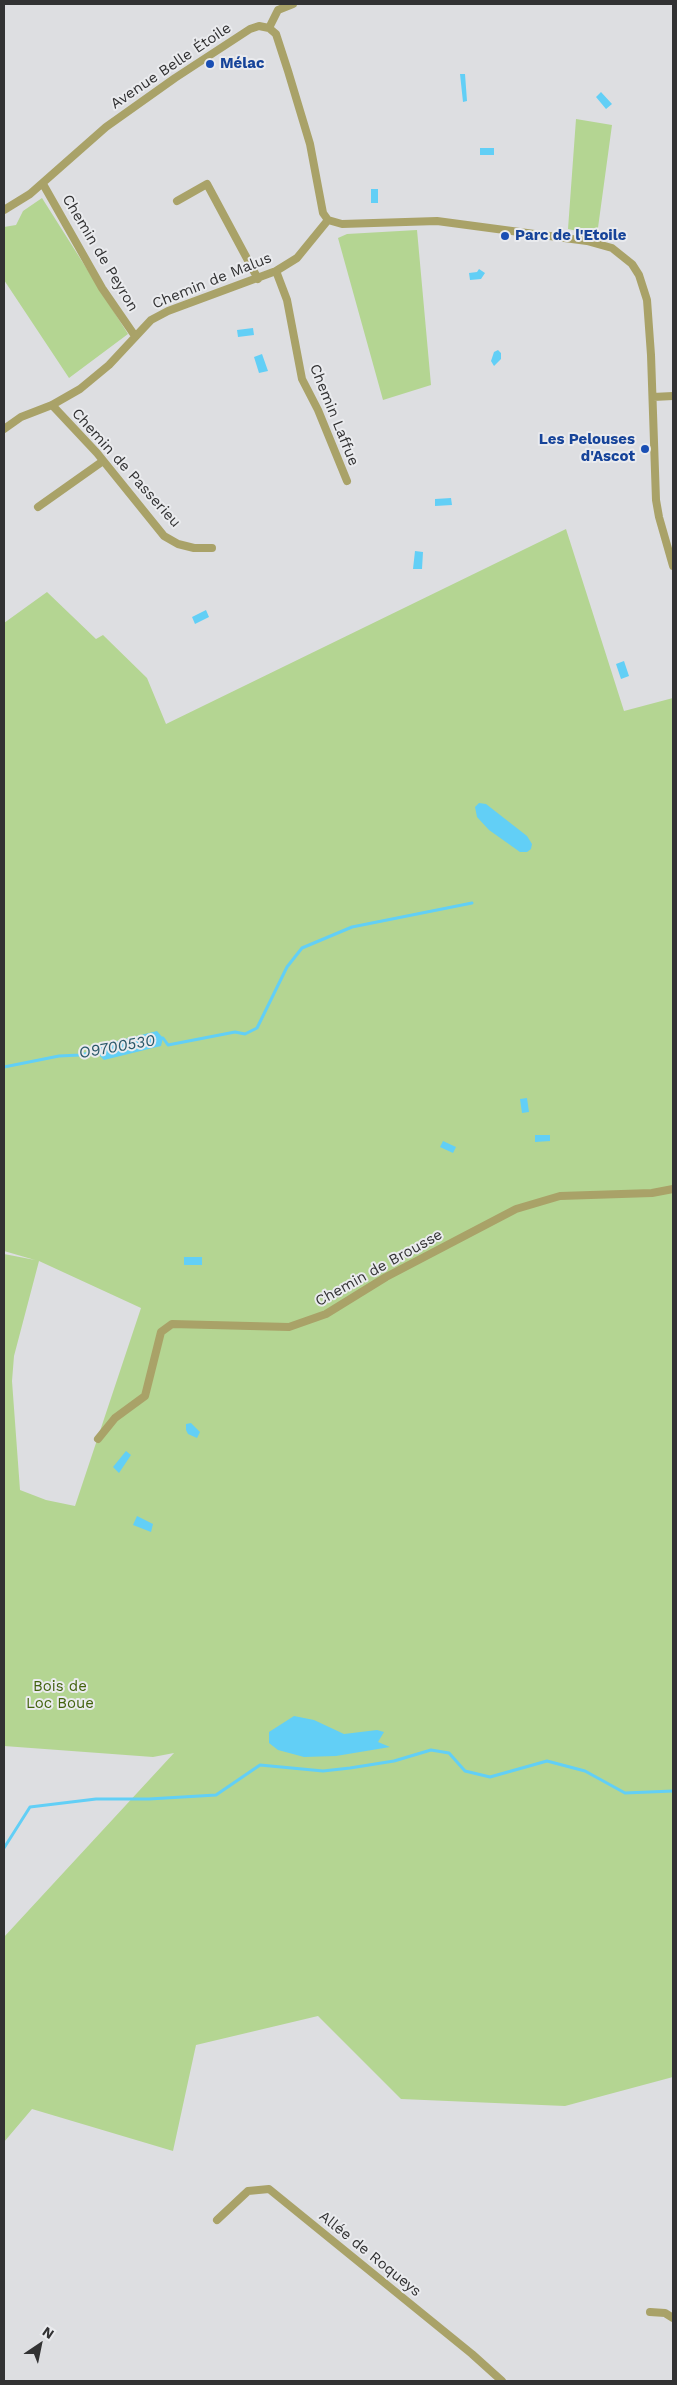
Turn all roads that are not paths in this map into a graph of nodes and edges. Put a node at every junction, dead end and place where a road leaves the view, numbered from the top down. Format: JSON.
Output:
{"nodes":[{"id":1,"x":293,"y":4,"type":"edge"},
{"id":2,"x":276,"y":7,"type":"edge"},
{"id":3,"x":269,"y":28,"type":"junction"},
{"id":4,"x":44,"y":184,"type":"junction"},
{"id":5,"x":177,"y":201,"type":"dead end"},
{"id":6,"x":4,"y":210,"type":"edge"},
{"id":7,"x":328,"y":220,"type":"junction"},
{"id":8,"x":276,"y":271,"type":"junction"},
{"id":9,"x":258,"y":279,"type":"junction"},
{"id":10,"x":135,"y":336,"type":"junction"},
{"id":11,"x":673,"y":396,"type":"edge"},
{"id":12,"x":652,"y":397,"type":"junction"},
{"id":13,"x":52,"y":405,"type":"junction"},
{"id":14,"x":4,"y":429,"type":"edge"},
{"id":15,"x":103,"y":461,"type":"junction"},
{"id":16,"x":347,"y":481,"type":"dead end"},
{"id":17,"x":38,"y":507,"type":"dead end"},
{"id":18,"x":212,"y":548,"type":"dead end"},
{"id":19,"x":673,"y":566,"type":"edge"},
{"id":20,"x":673,"y":1189,"type":"edge"},
{"id":21,"x":98,"y":1439,"type":"dead end"},
{"id":22,"x":217,"y":2220,"type":"dead end"},
{"id":23,"x":650,"y":2312,"type":"dead end"},
{"id":24,"x":673,"y":2318,"type":"edge"},
{"id":25,"x":502,"y":2381,"type":"edge"}],
"edges":[{"from":1,"to":2,"type":"street"},
{"from":2,"to":3,"type":"street"},
{"from":3,"to":4,"type":"street","name":"Avenue Belle Étoile"},
{"from":3,"to":7,"type":"street"},
{"from":4,"to":6,"type":"street","name":"Avenue Belle Étoile"},
{"from":4,"to":10,"type":"street","name":"Chemin de Peyron"},
{"from":5,"to":9,"type":"street"},
{"from":7,"to":8,"type":"street","name":"Chemin de Malus"},
{"from":7,"to":12,"type":"street"},
{"from":8,"to":9,"type":"street","name":"Chemin de Malus"},
{"from":8,"to":16,"type":"street","name":"Chemin Laffue"},
{"from":9,"to":10,"type":"street","name":"Chemin de Malus"},
{"from":10,"to":13,"type":"street","name":"Chemin de Malus"},
{"from":11,"to":12,"type":"street"},
{"from":12,"to":19,"type":"street"},
{"from":13,"to":14,"type":"street","name":"Chemin de Malus"},
{"from":13,"to":15,"type":"street","name":"Chemin de Passerieu"},
{"from":15,"to":17,"type":"street"},
{"from":15,"to":18,"type":"street","name":"Chemin de Passerieu"},
{"from":20,"to":21,"type":"street","name":"Chemin de Brousse"},
{"from":22,"to":25,"type":"street","name":"Allée de Roqueys"},
{"from":23,"to":24,"type":"street"}]}
